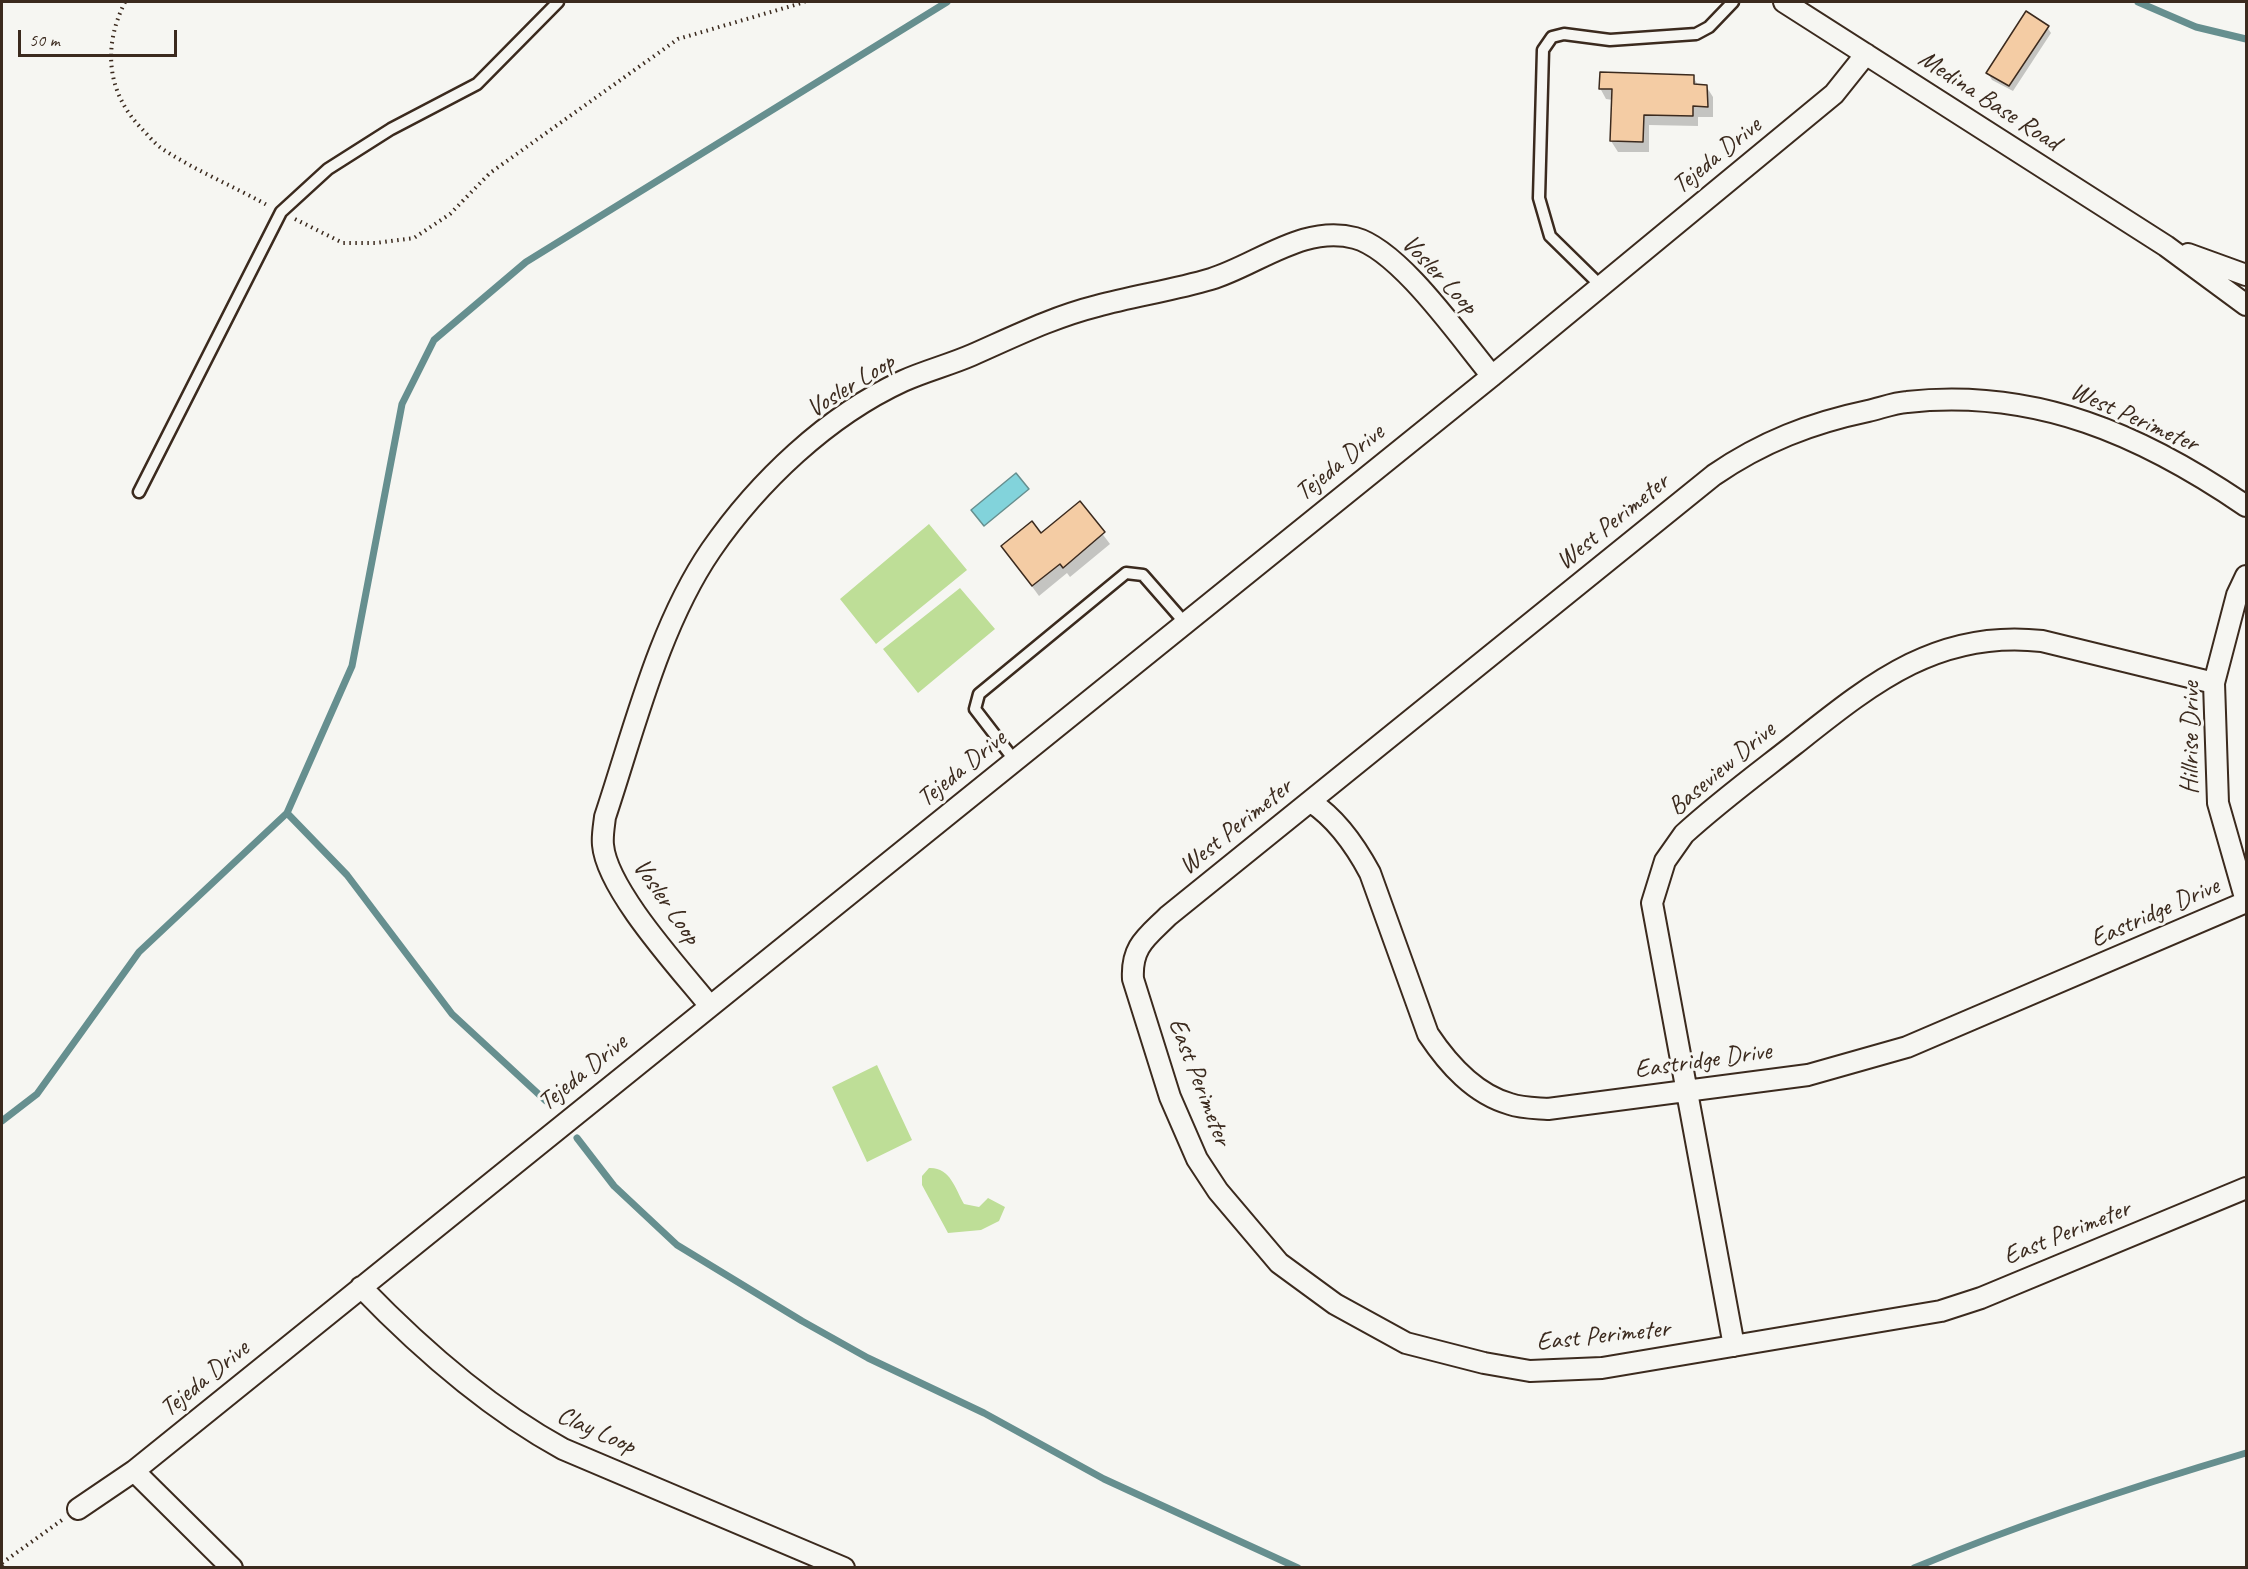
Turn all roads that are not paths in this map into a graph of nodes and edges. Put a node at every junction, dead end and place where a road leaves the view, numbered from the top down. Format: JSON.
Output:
{"nodes":[{"id":1,"x":558,"y":2,"type":"edge"},
{"id":2,"x":1733,"y":2,"type":"edge"},
{"id":3,"x":1784,"y":2,"type":"edge"},
{"id":4,"x":1866,"y":54,"type":"junction"},
{"id":5,"x":2166,"y":246,"type":"junction"},
{"id":6,"x":2247,"y":275,"type":"edge"},
{"id":7,"x":1601,"y":286,"type":"junction"},
{"id":8,"x":2247,"y":305,"type":"edge"},
{"id":9,"x":1492,"y":376,"type":"junction"},
{"id":10,"x":139,"y":492,"type":"dead end"},
{"id":11,"x":2247,"y":506,"type":"edge"},
{"id":12,"x":2247,"y":576,"type":"edge"},
{"id":13,"x":1185,"y":623,"type":"junction"},
{"id":14,"x":2214,"y":683,"type":"junction"},
{"id":15,"x":1015,"y":761,"type":"junction"},
{"id":16,"x":1311,"y":802,"type":"junction"},
{"id":17,"x":2247,"y":902,"type":"edge"},
{"id":18,"x":1136,"y":988,"type":"joint"},
{"id":19,"x":709,"y":1005,"type":"junction"},
{"id":20,"x":1687,"y":1089,"type":"junction"},
{"id":21,"x":2247,"y":1188,"type":"edge"},
{"id":22,"x":361,"y":1287,"type":"junction"},
{"id":23,"x":1734,"y":1346,"type":"junction"},
{"id":24,"x":134,"y":1472,"type":"junction"},
{"id":25,"x":78,"y":1509,"type":"road end"},
{"id":26,"x":231,"y":1568,"type":"edge"},
{"id":27,"x":844,"y":1568,"type":"edge"}],
"edges":[{"from":1,"to":10,"type":"lane"},
{"from":2,"to":7,"type":"lane"},
{"from":3,"to":4,"type":"street","name":"Medina Base Road"},
{"from":4,"to":5,"type":"street","name":"Medina Base Road"},
{"from":4,"to":7,"type":"street","name":"Tejeda Drive"},
{"from":5,"to":6,"type":"street","name":"Medina Base Road"},
{"from":5,"to":8,"type":"street","name":"Medina Base Road"},
{"from":7,"to":9,"type":"street","name":"Tejeda Drive"},
{"from":9,"to":13,"type":"street","name":"Tejeda Drive"},
{"from":9,"to":19,"type":"street","name":"Vosler Loop"},
{"from":11,"to":16,"type":"street","name":"West Perimeter"},
{"from":12,"to":14,"type":"street","name":"Hillrise Drive"},
{"from":13,"to":15,"type":"street","name":"Tejeda Drive"},
{"from":13,"to":15,"type":"lane"},
{"from":14,"to":17,"type":"street","name":"Hillrise Drive"},
{"from":14,"to":20,"type":"street","name":"Baseview Drive"},
{"from":15,"to":19,"type":"street","name":"Tejeda Drive"},
{"from":16,"to":18,"type":"street","name":"West Perimeter"},
{"from":16,"to":20,"type":"street","name":"Eastridge Drive"},
{"from":17,"to":20,"type":"street","name":"Eastridge Drive"},
{"from":18,"to":23,"type":"street","name":"East Perimeter"},
{"from":19,"to":22,"type":"street","name":"Tejeda Drive"},
{"from":20,"to":23,"type":"street","name":"Baseview Drive"},
{"from":21,"to":23,"type":"street","name":"East Perimeter"},
{"from":22,"to":24,"type":"street","name":"Tejeda Drive"},
{"from":22,"to":27,"type":"street","name":"Clay Loop"},
{"from":24,"to":25,"type":"street","name":"Tejeda Drive"},
{"from":24,"to":26,"type":"street"}]}
